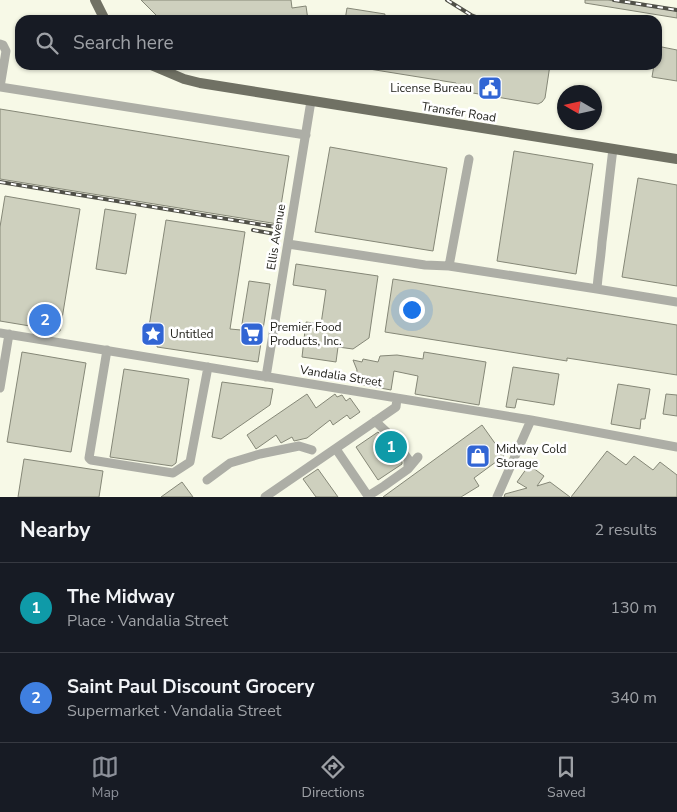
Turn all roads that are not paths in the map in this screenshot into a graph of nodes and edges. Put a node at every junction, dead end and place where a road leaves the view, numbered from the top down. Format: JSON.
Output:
{"nodes":[{"id":1,"x":95,"y":0,"type":"edge"},
{"id":2,"x":102,"y":15,"type":"edge"},
{"id":3,"x":0,"y":44,"type":"edge"},
{"id":4,"x":2,"y":68,"type":"edge"},
{"id":5,"x":163,"y":70,"type":"edge"},
{"id":6,"x":311,"y":101,"type":"junction"},
{"id":7,"x":306,"y":134,"type":"junction"},
{"id":8,"x":613,"y":149,"type":"junction"},
{"id":9,"x":469,"y":159,"type":"dead end"},
{"id":10,"x":677,"y":160,"type":"edge"},
{"id":11,"x":288,"y":244,"type":"junction"},
{"id":12,"x":449,"y":266,"type":"junction"},
{"id":13,"x":597,"y":288,"type":"junction"},
{"id":14,"x":677,"y":302,"type":"edge"},
{"id":15,"x":4,"y":333,"type":"edge"},
{"id":16,"x":107,"y":350,"type":"junction"},
{"id":17,"x":208,"y":367,"type":"junction"},
{"id":18,"x":266,"y":377,"type":"junction"},
{"id":19,"x":0,"y":388,"type":"edge"},
{"id":20,"x":397,"y":398,"type":"junction"},
{"id":21,"x":531,"y":420,"type":"junction"},
{"id":22,"x":376,"y":421,"type":"junction"},
{"id":23,"x":677,"y":447,"type":"edge"},
{"id":24,"x":336,"y":449,"type":"junction"},
{"id":25,"x":312,"y":450,"type":"dead end"},
{"id":26,"x":418,"y":457,"type":"dead end"},
{"id":27,"x":408,"y":469,"type":"junction"},
{"id":28,"x":207,"y":480,"type":"dead end"},
{"id":29,"x":269,"y":496,"type":"edge"},
{"id":30,"x":496,"y":497,"type":"edge"}],
"edges":[{"from":1,"to":2,"type":"main road"},
{"from":3,"to":4,"type":"street"},
{"from":4,"to":7,"type":"street"},
{"from":5,"to":6,"type":"main road","name":"Transfer Road"},
{"from":6,"to":7,"type":"street","name":"Ellis Avenue"},
{"from":6,"to":8,"type":"main road","name":"Transfer Road"},
{"from":7,"to":11,"type":"street","name":"Ellis Avenue"},
{"from":8,"to":10,"type":"main road","name":"Transfer Road"},
{"from":8,"to":13,"type":"street"},
{"from":9,"to":12,"type":"street"},
{"from":11,"to":12,"type":"street"},
{"from":11,"to":18,"type":"street","name":"Ellis Avenue"},
{"from":12,"to":13,"type":"street"},
{"from":13,"to":14,"type":"street"},
{"from":15,"to":16,"type":"street","name":"Vandalia Street"},
{"from":15,"to":19,"type":"street"},
{"from":16,"to":17,"type":"street","name":"Vandalia Street"},
{"from":16,"to":17,"type":"street"},
{"from":17,"to":18,"type":"street","name":"Vandalia Street"},
{"from":18,"to":20,"type":"street","name":"Vandalia Street"},
{"from":20,"to":21,"type":"street","name":"Vandalia Street"},
{"from":20,"to":22,"type":"street"},
{"from":21,"to":23,"type":"street","name":"Vandalia Street"},
{"from":21,"to":30,"type":"street"},
{"from":22,"to":24,"type":"street"},
{"from":22,"to":27,"type":"street"},
{"from":24,"to":27,"type":"street"},
{"from":24,"to":29,"type":"street"},
{"from":25,"to":28,"type":"street"},
{"from":26,"to":27,"type":"street"}]}
